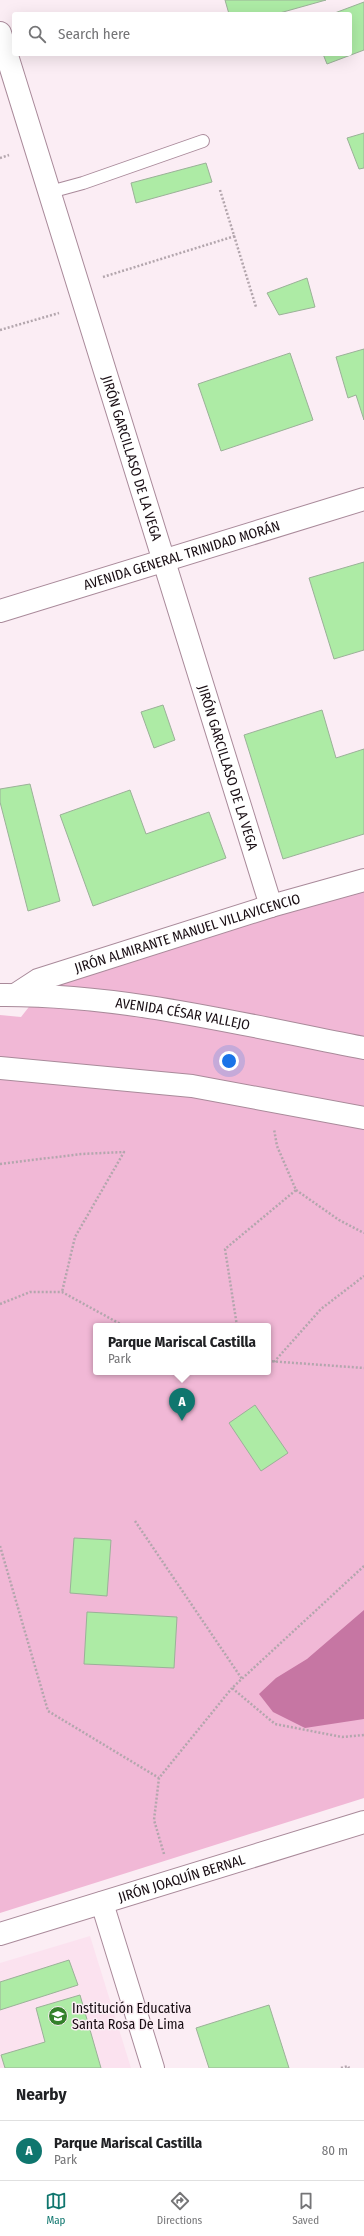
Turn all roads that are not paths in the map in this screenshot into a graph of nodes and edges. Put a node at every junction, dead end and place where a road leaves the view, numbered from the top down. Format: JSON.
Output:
{"nodes":[{"id":1,"x":0,"y":33,"type":"edge"},
{"id":2,"x":6,"y":77,"type":"edge"},
{"id":3,"x":203,"y":141,"type":"dead end"},
{"id":4,"x":50,"y":192,"type":"junction"},
{"id":5,"x":364,"y":499,"type":"edge"},
{"id":6,"x":164,"y":561,"type":"junction"},
{"id":7,"x":0,"y":611,"type":"edge"},
{"id":8,"x":364,"y":880,"type":"edge"},
{"id":9,"x":271,"y":906,"type":"junction"},
{"id":10,"x":8,"y":995,"type":"edge"},
{"id":11,"x":364,"y":1048,"type":"edge"},
{"id":12,"x":0,"y":1068,"type":"edge"},
{"id":13,"x":364,"y":1118,"type":"edge"},
{"id":14,"x":364,"y":1822,"type":"edge"},
{"id":15,"x":102,"y":1902,"type":"junction"},
{"id":16,"x":0,"y":1934,"type":"edge"},
{"id":17,"x":153,"y":2068,"type":"edge"}],
"edges":[{"from":1,"to":2,"type":"street","name":"JIRÓN GARCILLASO DE LA VEGA"},
{"from":2,"to":4,"type":"street","name":"JIRÓN GARCILLASO DE LA VEGA"},
{"from":3,"to":4,"type":"lane"},
{"from":4,"to":6,"type":"street","name":"JIRÓN GARCILLASO DE LA VEGA"},
{"from":5,"to":6,"type":"street","name":"AVENIDA GENERAL TRINIDAD MORÁN"},
{"from":6,"to":7,"type":"street","name":"AVENIDA GENERAL TRINIDAD MORÁN"},
{"from":6,"to":9,"type":"street","name":"JIRÓN GARCILLASO DE LA VEGA"},
{"from":8,"to":9,"type":"street","name":"JIRÓN ALMIRANTE MANUEL VILLAVICENCIO"},
{"from":9,"to":10,"type":"street","name":"JIRÓN ALMIRANTE MANUEL VILLAVICENCIO"},
{"from":10,"to":11,"type":"street","name":"AVENIDA CÉSAR VALLEJO"},
{"from":12,"to":13,"type":"street"},
{"from":14,"to":15,"type":"street","name":"JIRÓN JOAQUÍN BERNAL"},
{"from":15,"to":16,"type":"street","name":"JIRÓN JOAQUÍN BERNAL"},
{"from":15,"to":17,"type":"street"}]}
